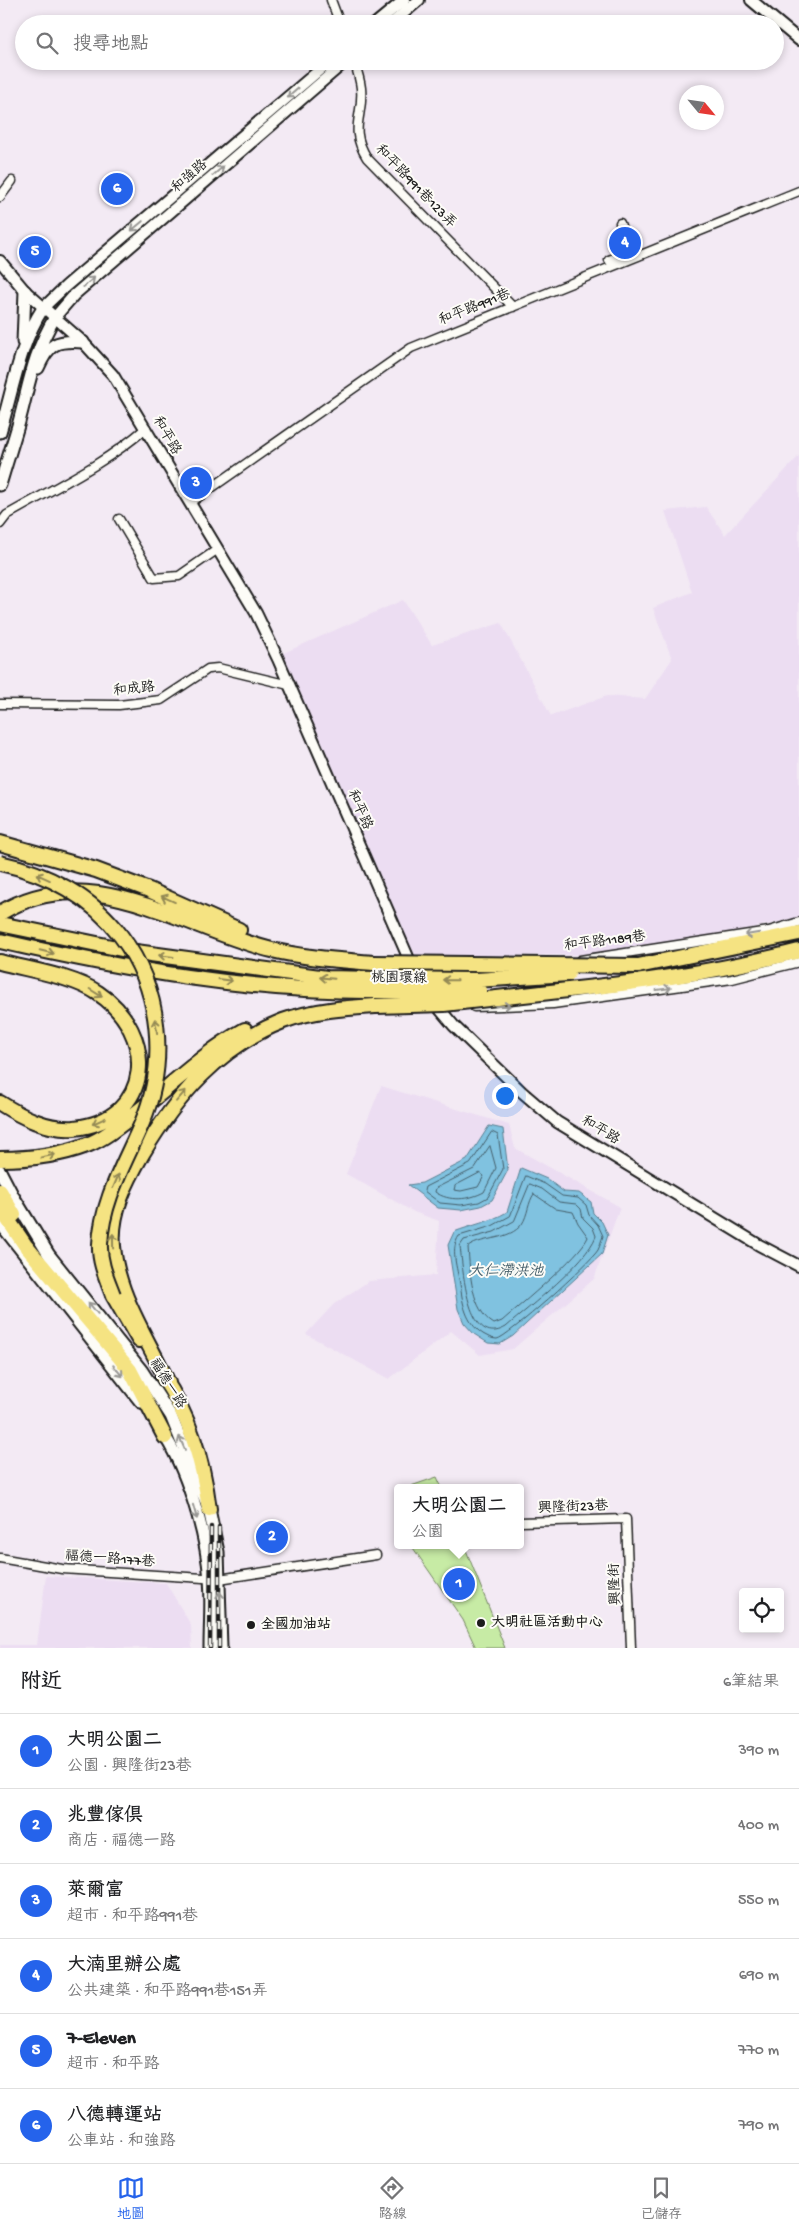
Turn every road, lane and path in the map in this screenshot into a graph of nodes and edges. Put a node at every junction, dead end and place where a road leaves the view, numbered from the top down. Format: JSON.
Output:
{"nodes":[{"id":1,"x":331,"y":0,"type":"edge"},
{"id":2,"x":404,"y":0,"type":"edge"},
{"id":3,"x":419,"y":0,"type":"edge"},
{"id":4,"x":751,"y":0,"type":"edge"},
{"id":5,"x":337,"y":15,"type":"edge"},
{"id":6,"x":386,"y":15,"type":"edge"},
{"id":7,"x":402,"y":15,"type":"edge"},
{"id":8,"x":769,"y":15,"type":"edge"},
{"id":9,"x":784,"y":28,"type":"edge"},
{"id":10,"x":799,"y":40,"type":"edge"},
{"id":11,"x":319,"y":70,"type":"edge"},
{"id":12,"x":336,"y":70,"type":"edge"},
{"id":13,"x":356,"y":70,"type":"edge"},
{"id":14,"x":12,"y":181,"type":"dead end"},
{"id":15,"x":799,"y":191,"type":"edge"},
{"id":16,"x":0,"y":197,"type":"edge"},
{"id":17,"x":620,"y":223,"type":"dead end"},
{"id":18,"x":609,"y":260,"type":"dead end"},
{"id":19,"x":0,"y":261,"type":"edge"},
{"id":20,"x":25,"y":291,"type":"junction"},
{"id":21,"x":513,"y":306,"type":"junction"},
{"id":22,"x":43,"y":308,"type":"junction"},
{"id":23,"x":55,"y":317,"type":"junction"},
{"id":24,"x":83,"y":342,"type":"junction"},
{"id":25,"x":23,"y":349,"type":"junction"},
{"id":26,"x":19,"y":422,"type":"junction"},
{"id":27,"x":146,"y":428,"type":"junction"},
{"id":28,"x":0,"y":432,"type":"edge"},
{"id":29,"x":0,"y":485,"type":"edge"},
{"id":30,"x":190,"y":503,"type":"junction"},
{"id":31,"x":119,"y":519,"type":"dead end"},
{"id":32,"x":0,"y":524,"type":"edge"},
{"id":33,"x":218,"y":549,"type":"junction"},
{"id":34,"x":289,"y":684,"type":"junction"},
{"id":35,"x":0,"y":704,"type":"edge"},
{"id":36,"x":0,"y":833,"type":"edge"},
{"id":37,"x":0,"y":842,"type":"edge"},
{"id":38,"x":56,"y":858,"type":"junction"},
{"id":39,"x":0,"y":863,"type":"edge"},
{"id":40,"x":0,"y":913,"type":"edge"},
{"id":41,"x":799,"y":922,"type":"edge"},
{"id":42,"x":0,"y":924,"type":"edge"},
{"id":43,"x":799,"y":934,"type":"edge"},
{"id":44,"x":0,"y":941,"type":"edge"},
{"id":45,"x":799,"y":951,"type":"edge"},
{"id":46,"x":328,"y":958,"type":"junction"},
{"id":47,"x":0,"y":962,"type":"edge"},
{"id":48,"x":799,"y":962,"type":"edge"},
{"id":49,"x":412,"y":966,"type":"junction"},
{"id":50,"x":638,"y":966,"type":"junction"},
{"id":51,"x":376,"y":985,"type":"junction"},
{"id":52,"x":568,"y":990,"type":"junction"},
{"id":53,"x":376,"y":1006,"type":"junction"},
{"id":54,"x":437,"y":1008,"type":"junction"},
{"id":55,"x":0,"y":1103,"type":"edge"},
{"id":56,"x":0,"y":1159,"type":"edge"},
{"id":57,"x":1,"y":1179,"type":"edge"},
{"id":58,"x":0,"y":1208,"type":"edge"},
{"id":59,"x":0,"y":1223,"type":"edge"},
{"id":60,"x":40,"y":1261,"type":"junction"},
{"id":61,"x":799,"y":1266,"type":"edge"},
{"id":62,"x":168,"y":1383,"type":"junction"},
{"id":63,"x":165,"y":1437,"type":"junction"},
{"id":64,"x":209,"y":1509,"type":"junction"},
{"id":65,"x":626,"y":1519,"type":"joint"},
{"id":66,"x":524,"y":1522,"type":"edge"},
{"id":67,"x":376,"y":1555,"type":"dead end"},
{"id":68,"x":0,"y":1558,"type":"edge"},
{"id":69,"x":215,"y":1579,"type":"junction"},
{"id":70,"x":210,"y":1648,"type":"edge"},
{"id":71,"x":221,"y":1648,"type":"edge"},
{"id":72,"x":631,"y":1648,"type":"edge"}],
"edges":[{"from":1,"to":5,"type":"street"},
{"from":2,"to":6,"type":"street"},
{"from":3,"to":7,"type":"street"},
{"from":4,"to":8,"type":"street"},
{"from":9,"to":10,"type":"street"},
{"from":11,"to":22,"type":"street","name":"和強路","one_way":true},
{"from":23,"to":12,"type":"street","name":"和強路","one_way":true},
{"from":13,"to":21,"type":"street","name":"和平路991巷123弄"},
{"from":14,"to":16,"type":"street"},
{"from":15,"to":21,"type":"street","name":"和平路991巷"},
{"from":17,"to":18,"type":"street"},
{"from":19,"to":20,"type":"street","name":"和平路"},
{"from":20,"to":22,"type":"street","name":"和平路"},
{"from":20,"to":25,"type":"main road"},
{"from":21,"to":30,"type":"street","name":"和平路991巷"},
{"from":22,"to":23,"type":"street","name":"和平路"},
{"from":22,"to":25,"type":"main road"},
{"from":23,"to":24,"type":"street","name":"和平路"},
{"from":23,"to":26,"type":"main road"},
{"from":24,"to":26,"type":"main road"},
{"from":24,"to":27,"type":"street","name":"和平路"},
{"from":25,"to":28,"type":"main road"},
{"from":26,"to":29,"type":"main road"},
{"from":27,"to":30,"type":"street","name":"和平路"},
{"from":27,"to":32,"type":"street"},
{"from":30,"to":33,"type":"street","name":"和平路"},
{"from":31,"to":33,"type":"street"},
{"from":33,"to":34,"type":"street","name":"和平路"},
{"from":34,"to":35,"type":"street","name":"和成路"},
{"from":34,"to":49,"type":"street","name":"和平路"},
{"from":36,"to":38,"type":"highway"},
{"from":37,"to":38,"type":"highway"},
{"from":46,"to":38,"type":"highway","one_way":true},
{"from":62,"to":39,"type":"highway","one_way":true,"bridge":true},
{"from":40,"to":46,"type":"highway","bridge":true},
{"from":41,"to":49,"type":"street","name":"和平路1189巷","one_way":true},
{"from":51,"to":42,"type":"highway","name":"桃園環線","one_way":true},
{"from":43,"to":50,"type":"highway","name":"桃園環線"},
{"from":44,"to":51,"type":"highway","name":"桃園環線","one_way":true},
{"from":45,"to":52,"type":"highway","name":"桃園環線"},
{"from":46,"to":50,"type":"highway","bridge":true},
{"from":47,"to":55,"type":"highway","one_way":true},
{"from":54,"to":48,"type":"street","one_way":true},
{"from":49,"to":54,"type":"street","name":"和平路"},
{"from":50,"to":51,"type":"highway","name":"桃園環線","one_way":true,"bridge":true},
{"from":51,"to":52,"type":"highway","name":"桃園環線","bridge":true},
{"from":52,"to":53,"type":"highway","bridge":true},
{"from":56,"to":53,"type":"highway","one_way":true},
{"from":62,"to":53,"type":"highway","one_way":true},
{"from":54,"to":61,"type":"street","name":"和平路"},
{"from":57,"to":60,"type":"highway"},
{"from":64,"to":57,"type":"main road","name":"福德一路","one_way":true},
{"from":58,"to":60,"type":"highway"},
{"from":59,"to":63,"type":"main road","name":"福德一路","one_way":true},
{"from":60,"to":63,"type":"highway"},
{"from":62,"to":64,"type":"highway"},
{"from":63,"to":69,"type":"main road","name":"福德一路","one_way":true},
{"from":64,"to":69,"type":"main road","name":"福德一路"},
{"from":65,"to":66,"type":"street","name":"興隆街23巷"},
{"from":65,"to":72,"type":"street","name":"興隆街"},
{"from":67,"to":69,"type":"street","name":"福德一路177巷"},
{"from":68,"to":69,"type":"street","name":"福德一路177巷"},
{"from":69,"to":70,"type":"main road","name":"福德一路"},
{"from":71,"to":69,"type":"main road","name":"福德一路","one_way":true}]}
